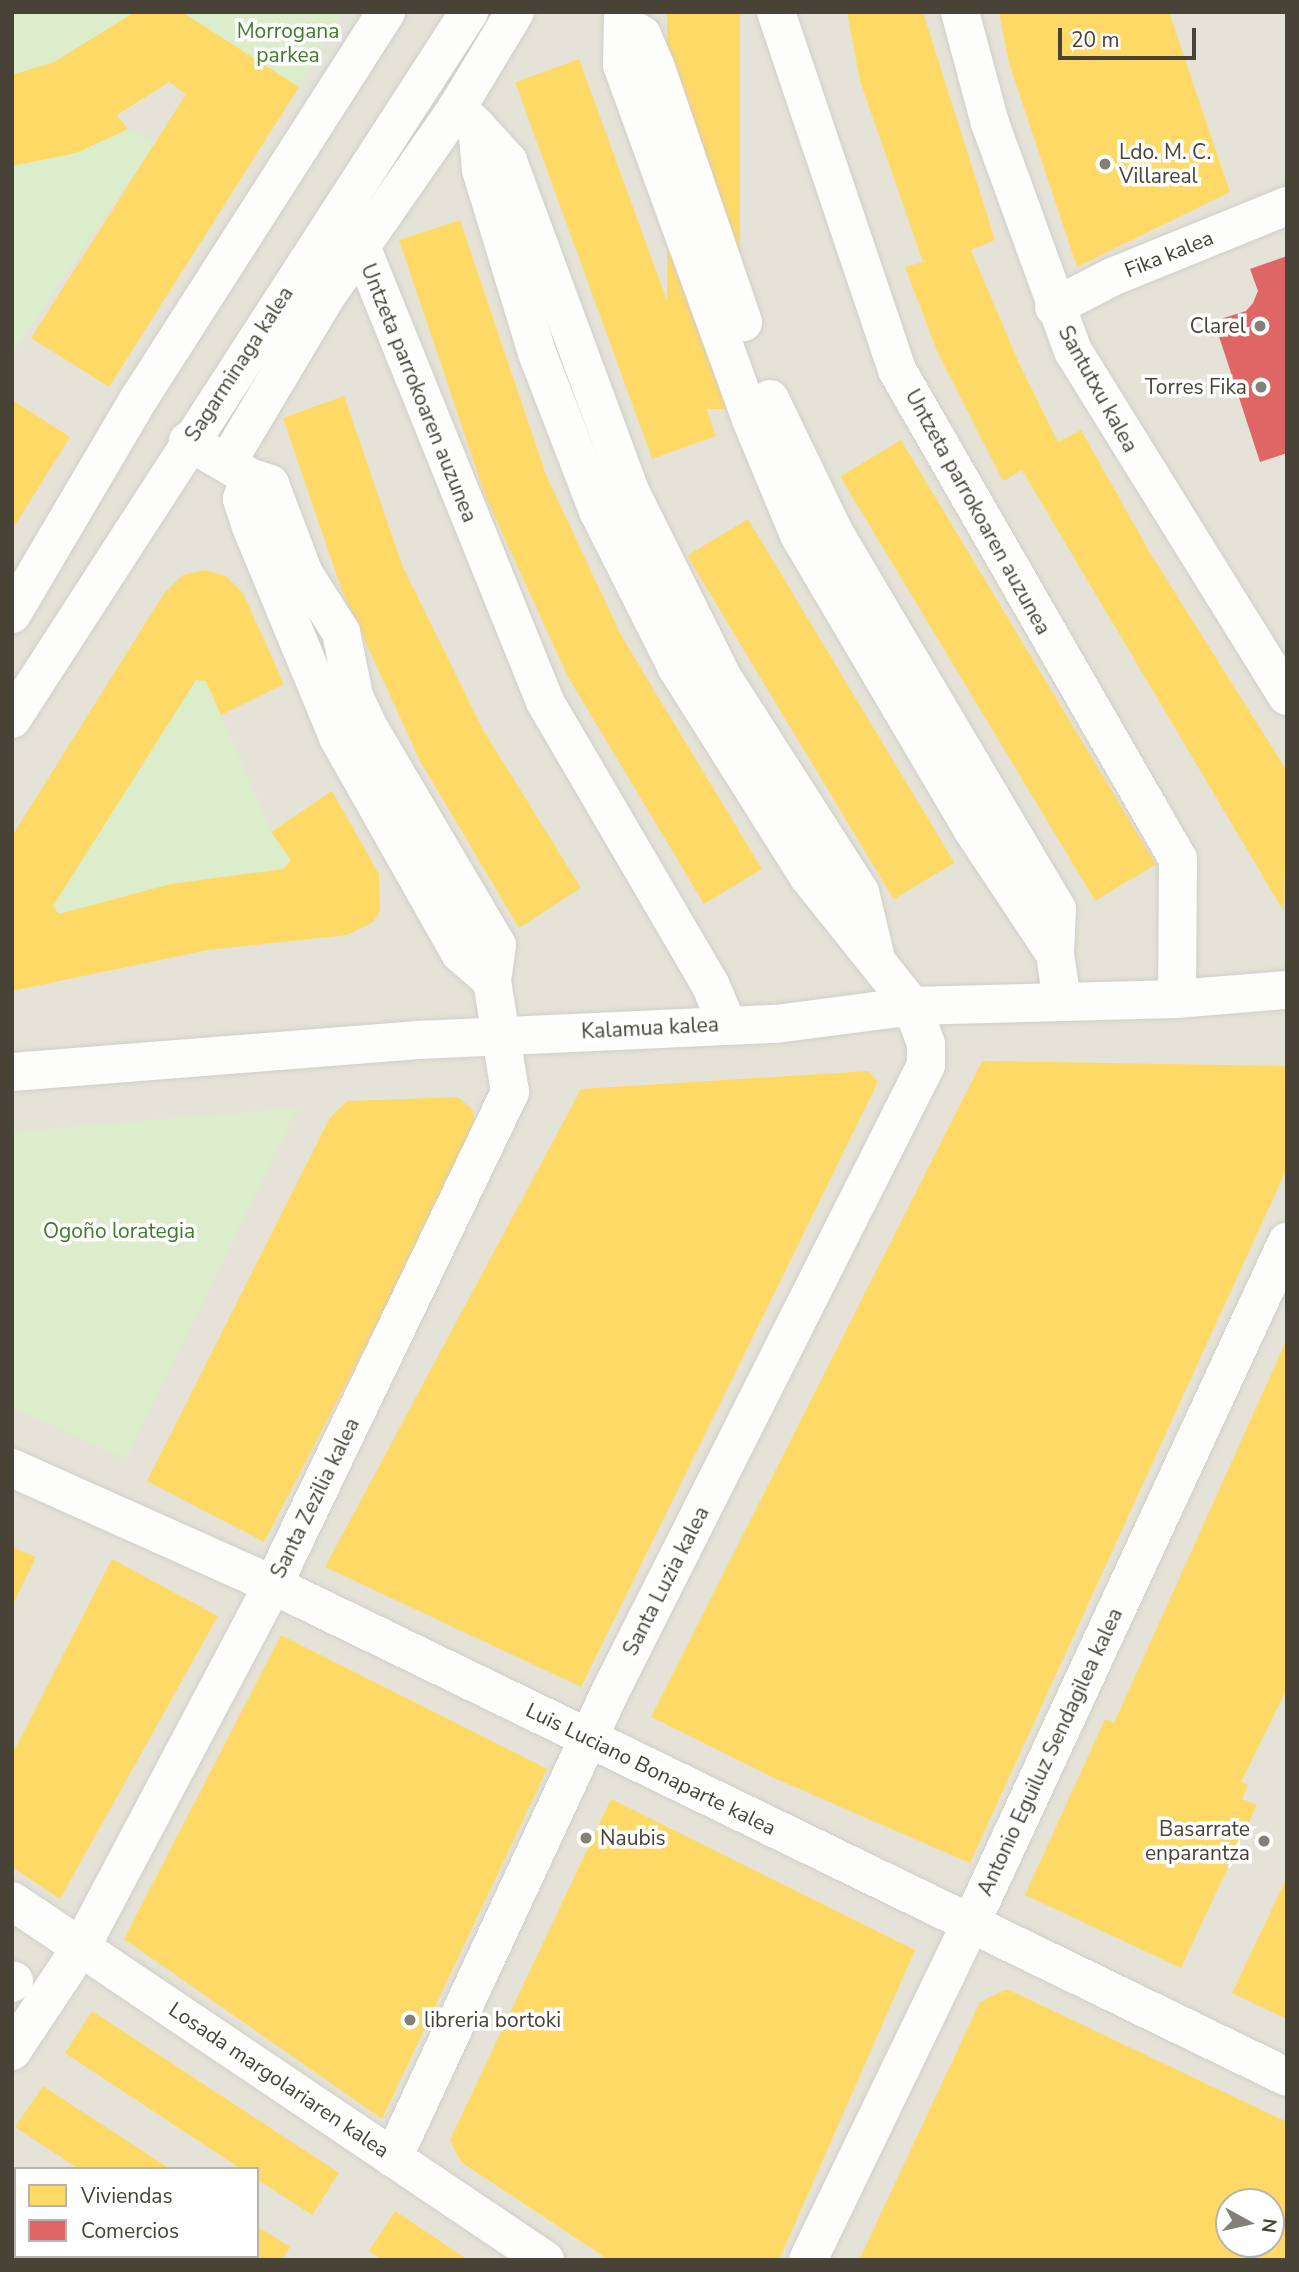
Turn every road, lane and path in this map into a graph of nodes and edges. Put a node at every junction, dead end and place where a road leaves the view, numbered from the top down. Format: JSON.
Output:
{"nodes":[{"id":1,"x":386,"y":12,"type":"edge"},
{"id":2,"x":469,"y":12,"type":"edge"},
{"id":3,"x":515,"y":12,"type":"edge"},
{"id":4,"x":776,"y":12,"type":"edge"},
{"id":5,"x":960,"y":12,"type":"edge"},
{"id":6,"x":623,"y":18,"type":"edge"},
{"id":7,"x":467,"y":117,"type":"junction"},
{"id":8,"x":1287,"y":206,"type":"edge"},
{"id":9,"x":361,"y":246,"type":"junction"},
{"id":10,"x":1054,"y":307,"type":"junction"},
{"id":11,"x":188,"y":441,"type":"junction"},
{"id":12,"x":238,"y":469,"type":"junction"},
{"id":13,"x":12,"y":614,"type":"edge"},
{"id":14,"x":1287,"y":696,"type":"edge"},
{"id":15,"x":12,"y":719,"type":"edge"},
{"id":16,"x":1287,"y":990,"type":"edge"},
{"id":17,"x":1177,"y":999,"type":"junction"},
{"id":18,"x":1062,"y":1001,"type":"junction"},
{"id":19,"x":912,"y":1006,"type":"junction"},
{"id":20,"x":727,"y":1024,"type":"junction"},
{"id":21,"x":502,"y":1037,"type":"junction"},
{"id":22,"x":12,"y":1072,"type":"edge"},
{"id":23,"x":1287,"y":1242,"type":"edge"},
{"id":24,"x":12,"y":1468,"type":"edge"},
{"id":25,"x":272,"y":1585,"type":"junction"},
{"id":26,"x":589,"y":1740,"type":"junction"},
{"id":27,"x":12,"y":1901,"type":"edge"},
{"id":28,"x":972,"y":1921,"type":"junction"},
{"id":29,"x":81,"y":1947,"type":"junction"},
{"id":30,"x":12,"y":2051,"type":"edge"},
{"id":31,"x":1287,"y":2077,"type":"edge"},
{"id":32,"x":393,"y":2158,"type":"junction"},
{"id":33,"x":545,"y":2260,"type":"edge"},
{"id":34,"x":808,"y":2260,"type":"edge"}],
"edges":[{"from":1,"to":13,"type":"street"},
{"from":2,"to":11,"type":"street","name":"Sagarminaga kalea"},
{"from":3,"to":7,"type":"street","name":"Untzeta parrokoaren auzunea"},
{"from":4,"to":17,"type":"street","name":"Untzeta parrokoaren auzunea"},
{"from":5,"to":10,"type":"street","name":"Santutxu kalea"},
{"from":6,"to":18,"type":"street"},
{"from":7,"to":9,"type":"street","name":"Untzeta parrokoaren auzunea"},
{"from":7,"to":19,"type":"street"},
{"from":8,"to":10,"type":"street","name":"Fika kalea"},
{"from":9,"to":12,"type":"street","name":"Untzeta parrokoaren auzunea"},
{"from":9,"to":20,"type":"street","name":"Untzeta parrokoaren auzunea"},
{"from":10,"to":14,"type":"street","name":"Santutxu kalea"},
{"from":11,"to":12,"type":"street"},
{"from":11,"to":15,"type":"street","name":"Sagarminaga kalea"},
{"from":12,"to":21,"type":"street","name":"Untzeta parrokoaren auzunea"},
{"from":16,"to":17,"type":"street","name":"Kalamua kalea"},
{"from":17,"to":18,"type":"street","name":"Kalamua kalea"},
{"from":18,"to":19,"type":"street","name":"Kalamua kalea"},
{"from":19,"to":20,"type":"street","name":"Kalamua kalea"},
{"from":19,"to":26,"type":"street","name":"Santa Luzia kalea"},
{"from":20,"to":21,"type":"street","name":"Kalamua kalea"},
{"from":21,"to":22,"type":"street","name":"Kalamua kalea"},
{"from":21,"to":25,"type":"street","name":"Santa Zezilia kalea"},
{"from":23,"to":28,"type":"street","name":"Antonio Eguiluz Sendagilea kalea"},
{"from":24,"to":25,"type":"street","name":"Luis Luciano Bonaparte kalea"},
{"from":25,"to":26,"type":"street","name":"Luis Luciano Bonaparte kalea"},
{"from":25,"to":29,"type":"street","name":"Santa Zezilia kalea"},
{"from":26,"to":28,"type":"street","name":"Luis Luciano Bonaparte kalea"},
{"from":26,"to":32,"type":"street","name":"Santa Luzia kalea"},
{"from":27,"to":29,"type":"street","name":"Losada margolariaren kalea"},
{"from":28,"to":31,"type":"street","name":"Luis Luciano Bonaparte kalea"},
{"from":28,"to":34,"type":"street","name":"Antonio Eguiluz Sendagilea kalea"},
{"from":29,"to":30,"type":"street","name":"Santa Zezilia kalea"},
{"from":29,"to":32,"type":"street","name":"Losada margolariaren kalea"},
{"from":32,"to":33,"type":"street","name":"Losada margolariaren kalea"}]}
